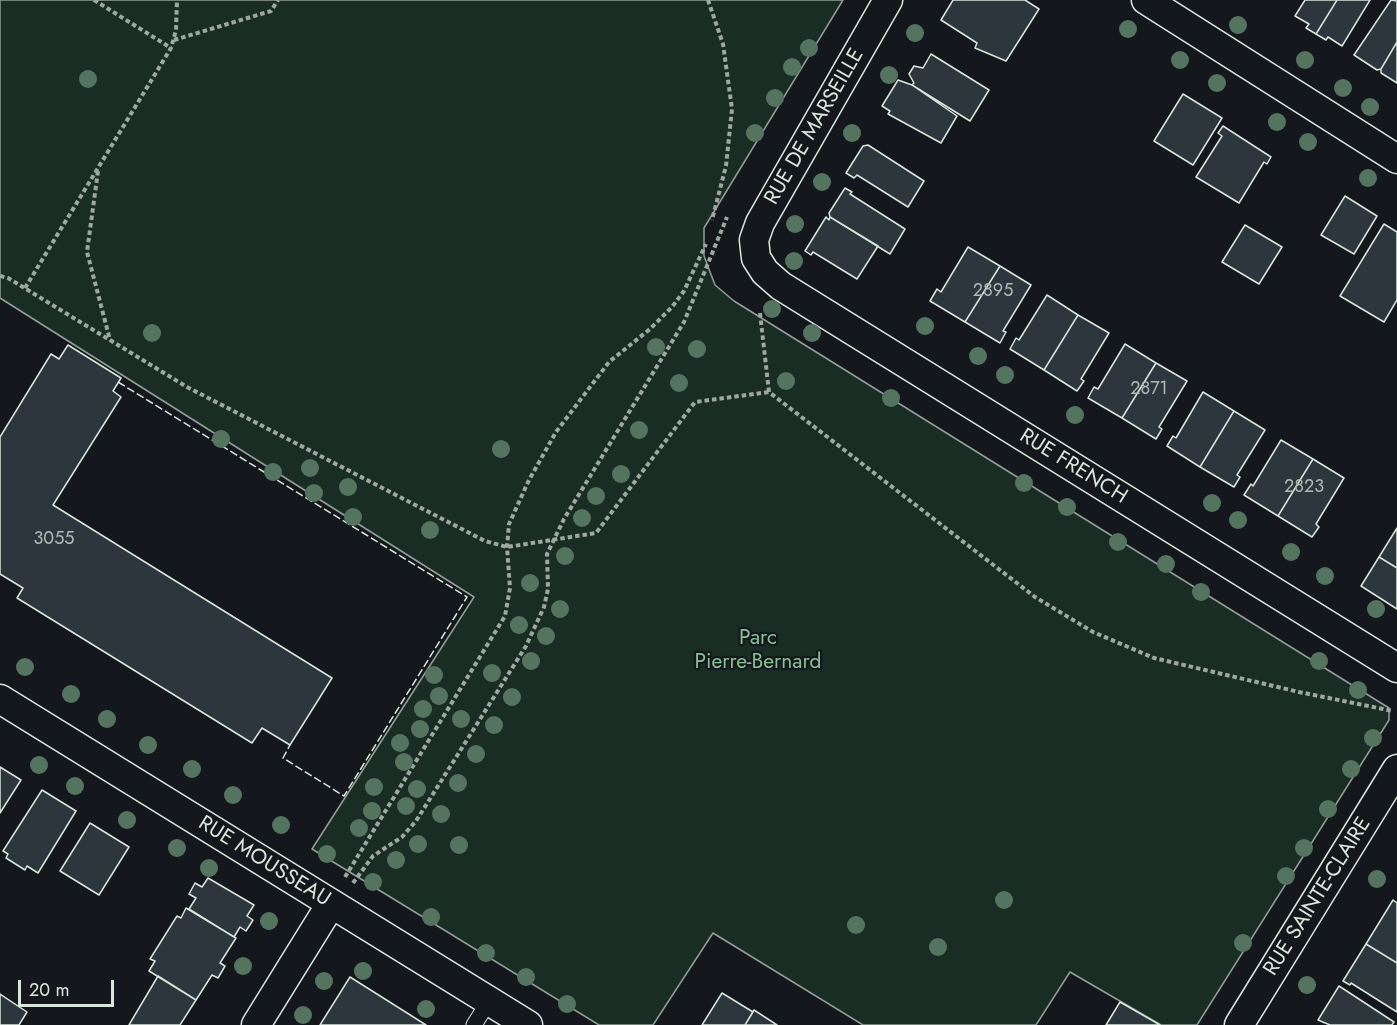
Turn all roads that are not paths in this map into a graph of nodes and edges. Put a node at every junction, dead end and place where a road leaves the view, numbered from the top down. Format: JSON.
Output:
{"nodes":[{"id":1,"x":888,"y":0,"type":"edge"},
{"id":2,"x":1146,"y":0,"type":"edge"},
{"id":3,"x":1397,"y":159,"type":"edge"},
{"id":4,"x":756,"y":258,"type":"joint"},
{"id":5,"x":1397,"y":668,"type":"edge"},
{"id":6,"x":0,"y":699,"type":"edge"},
{"id":7,"x":1397,"y":769,"type":"edge"},
{"id":8,"x":331,"y":904,"type":"junction"},
{"id":9,"x":489,"y":1001,"type":"junction"},
{"id":10,"x":256,"y":1025,"type":"edge"},
{"id":11,"x":474,"y":1025,"type":"edge"},
{"id":12,"x":528,"y":1025,"type":"edge"},
{"id":13,"x":1239,"y":1025,"type":"edge"}],
"edges":[{"from":1,"to":4,"type":"street","name":"RUE DE MARSEILLE"},
{"from":2,"to":3,"type":"street"},
{"from":4,"to":5,"type":"street","name":"RUE FRENCH"},
{"from":6,"to":8,"type":"street","name":"RUE MOUSSEAU"},
{"from":7,"to":13,"type":"street","name":"RUE SAINTE-CLAIRE"},
{"from":8,"to":9,"type":"street","name":"RUE MOUSSEAU"},
{"from":8,"to":10,"type":"street"},
{"from":9,"to":11,"type":"lane"},
{"from":9,"to":12,"type":"street","name":"RUE MOUSSEAU"}]}
